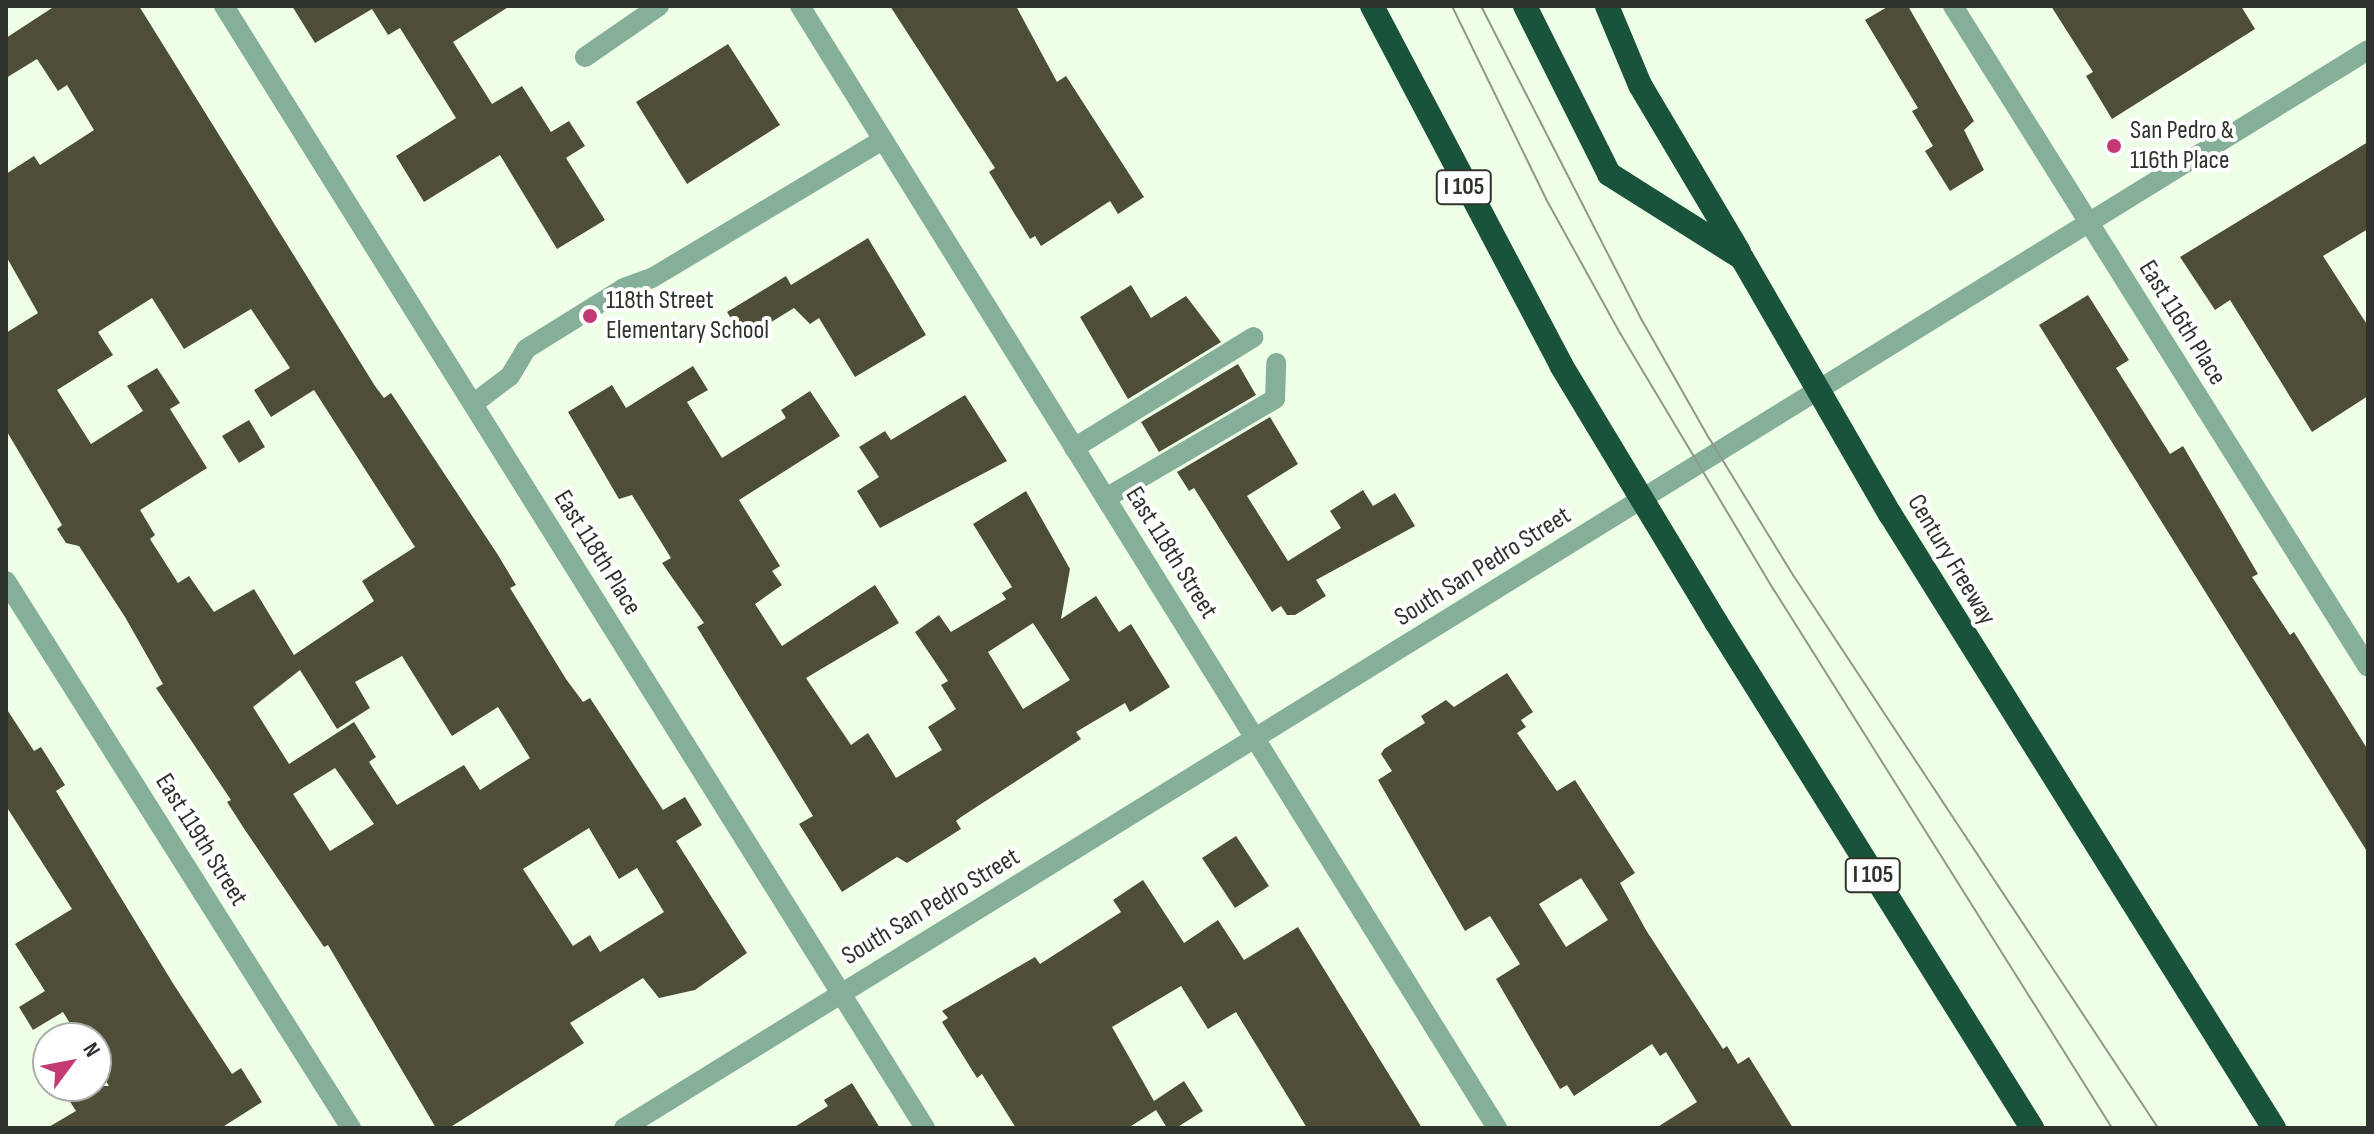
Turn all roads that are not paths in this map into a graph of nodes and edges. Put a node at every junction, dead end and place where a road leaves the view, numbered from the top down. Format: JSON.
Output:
{"nodes":[{"id":1,"x":224,"y":6,"type":"edge"},
{"id":2,"x":659,"y":6,"type":"edge"},
{"id":3,"x":800,"y":6,"type":"edge"},
{"id":4,"x":1372,"y":6,"type":"edge"},
{"id":5,"x":1525,"y":6,"type":"edge"},
{"id":6,"x":1607,"y":6,"type":"edge"},
{"id":7,"x":1953,"y":6,"type":"edge"},
{"id":8,"x":2368,"y":50,"type":"edge"},
{"id":9,"x":585,"y":57,"type":"dead end"},
{"id":10,"x":883,"y":140,"type":"junction"},
{"id":11,"x":2090,"y":226,"type":"junction"},
{"id":12,"x":1742,"y":258,"type":"junction"},
{"id":13,"x":1254,"y":337,"type":"dead end"},
{"id":14,"x":1276,"y":363,"type":"dead end"},
{"id":15,"x":473,"y":404,"type":"junction"},
{"id":16,"x":1074,"y":448,"type":"junction"},
{"id":17,"x":1106,"y":498,"type":"junction"},
{"id":18,"x":6,"y":581,"type":"edge"},
{"id":19,"x":2368,"y":667,"type":"edge"},
{"id":20,"x":1256,"y":739,"type":"junction"},
{"id":21,"x":841,"y":993,"type":"junction"},
{"id":22,"x":351,"y":1128,"type":"edge"},
{"id":23,"x":624,"y":1128,"type":"edge"},
{"id":24,"x":925,"y":1128,"type":"edge"},
{"id":25,"x":1497,"y":1128,"type":"edge"},
{"id":26,"x":2032,"y":1128,"type":"edge"},
{"id":27,"x":2274,"y":1128,"type":"edge"}],
"edges":[{"from":1,"to":15,"type":"street","name":"East 118th Place"},
{"from":2,"to":9,"type":"street"},
{"from":3,"to":10,"type":"street","name":"East 118th Street"},
{"from":4,"to":26,"type":"highway","number":"I 105","bridge":true},
{"from":5,"to":12,"type":"highway"},
{"from":6,"to":12,"type":"highway","name":"Century Freeway"},
{"from":7,"to":11,"type":"street","name":"East 116th Place"},
{"from":8,"to":11,"type":"street","name":"South San Pedro Street"},
{"from":10,"to":15,"type":"street"},
{"from":10,"to":16,"type":"street","name":"East 118th Street"},
{"from":11,"to":19,"type":"street","name":"East 116th Place"},
{"from":11,"to":20,"type":"street","name":"South San Pedro Street"},
{"from":12,"to":27,"type":"highway","name":"Century Freeway","bridge":true},
{"from":13,"to":16,"type":"street"},
{"from":14,"to":17,"type":"street"},
{"from":15,"to":21,"type":"street","name":"East 118th Place"},
{"from":16,"to":17,"type":"street","name":"East 118th Street"},
{"from":17,"to":20,"type":"street","name":"East 118th Street"},
{"from":18,"to":22,"type":"street","name":"East 119th Street"},
{"from":20,"to":21,"type":"street","name":"South San Pedro Street"},
{"from":20,"to":25,"type":"street","name":"East 118th Street"},
{"from":21,"to":23,"type":"street","name":"South San Pedro Street"},
{"from":21,"to":24,"type":"street","name":"East 118th Place"}]}
